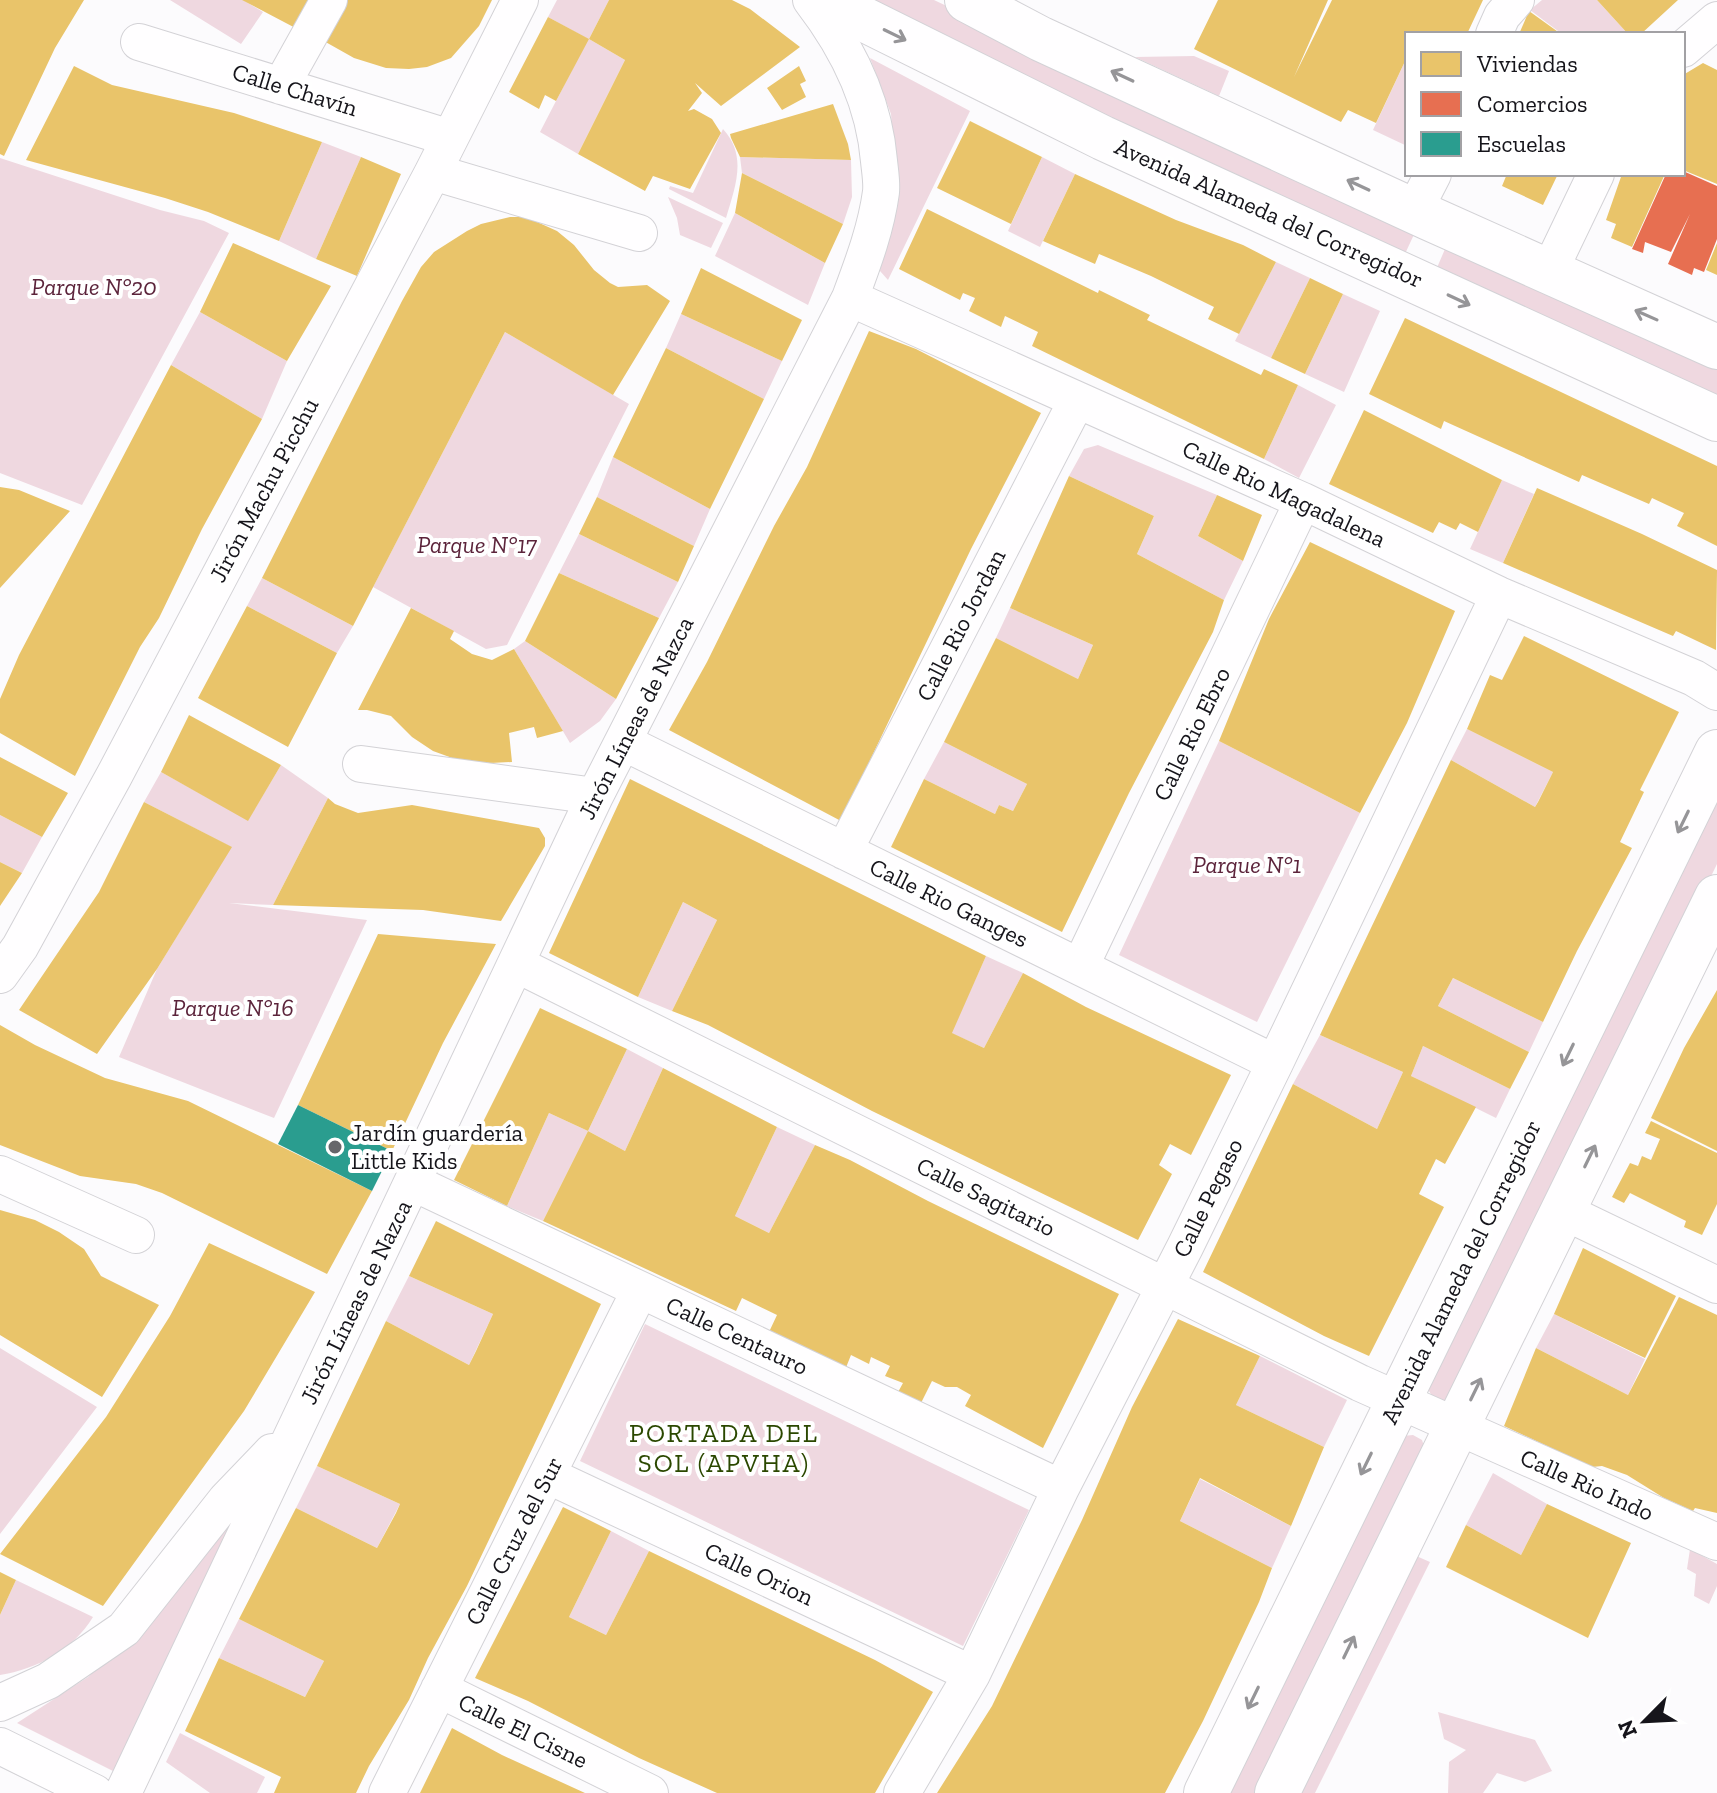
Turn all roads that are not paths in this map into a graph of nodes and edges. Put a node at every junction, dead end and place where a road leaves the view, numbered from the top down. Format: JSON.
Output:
{"nodes":[{"id":1,"x":329,"y":0,"type":"edge"},
{"id":2,"x":520,"y":0,"type":"edge"},
{"id":3,"x":811,"y":0,"type":"edge"},
{"id":4,"x":825,"y":0,"type":"edge"},
{"id":5,"x":967,"y":0,"type":"edge"},
{"id":6,"x":1516,"y":0,"type":"edge"},
{"id":7,"x":1495,"y":32,"type":"edge"},
{"id":8,"x":139,"y":42,"type":"dead end"},
{"id":9,"x":281,"y":86,"type":"junction"},
{"id":10,"x":450,"y":138,"type":"junction"},
{"id":11,"x":433,"y":172,"type":"junction"},
{"id":12,"x":1595,"y":176,"type":"edge"},
{"id":13,"x":1423,"y":193,"type":"edge"},
{"id":14,"x":639,"y":233,"type":"dead end"},
{"id":15,"x":1549,"y":272,"type":"junction"},
{"id":16,"x":850,"y":298,"type":"junction"},
{"id":17,"x":1717,"y":347,"type":"edge"},
{"id":18,"x":1077,"y":400,"type":"junction"},
{"id":19,"x":1717,"y":419,"type":"edge"},
{"id":20,"x":1303,"y":501,"type":"junction"},
{"id":21,"x":1499,"y":595,"type":"junction"},
{"id":22,"x":1717,"y":692,"type":"edge"},
{"id":23,"x":623,"y":742,"type":"junction"},
{"id":24,"x":1717,"y":752,"type":"edge"},
{"id":25,"x":361,"y":764,"type":"dead end"},
{"id":26,"x":595,"y":796,"type":"junction"},
{"id":27,"x":844,"y":851,"type":"junction"},
{"id":28,"x":1717,"y":897,"type":"edge"},
{"id":29,"x":516,"y":964,"type":"junction"},
{"id":30,"x":1080,"y":967,"type":"junction"},
{"id":31,"x":0,"y":975,"type":"edge"},
{"id":32,"x":1275,"y":1063,"type":"junction"},
{"id":33,"x":0,"y":1174,"type":"edge"},
{"id":34,"x":414,"y":1183,"type":"junction"},
{"id":35,"x":1563,"y":1211,"type":"junction"},
{"id":36,"x":136,"y":1235,"type":"dead end"},
{"id":37,"x":1165,"y":1285,"type":"junction"},
{"id":38,"x":1717,"y":1285,"type":"edge"},
{"id":39,"x":640,"y":1290,"type":"junction"},
{"id":40,"x":1398,"y":1400,"type":"junction"},
{"id":41,"x":1457,"y":1428,"type":"junction"},
{"id":42,"x":293,"y":1430,"type":"junction"},
{"id":43,"x":547,"y":1475,"type":"junction"},
{"id":44,"x":1061,"y":1488,"type":"junction"},
{"id":45,"x":1717,"y":1542,"type":"edge"},
{"id":46,"x":972,"y":1674,"type":"junction"},
{"id":47,"x":439,"y":1689,"type":"junction"},
{"id":48,"x":0,"y":1703,"type":"edge"},
{"id":49,"x":0,"y":1746,"type":"edge"},
{"id":50,"x":95,"y":1793,"type":"edge"},
{"id":51,"x":123,"y":1793,"type":"edge"},
{"id":52,"x":387,"y":1793,"type":"edge"},
{"id":53,"x":650,"y":1793,"type":"edge"},
{"id":54,"x":902,"y":1793,"type":"edge"},
{"id":55,"x":1206,"y":1793,"type":"edge"},
{"id":56,"x":1277,"y":1793,"type":"edge"}],
"edges":[{"from":1,"to":9,"type":"street"},
{"from":2,"to":10,"type":"street","name":"Jirón Machu Picchu"},
{"from":3,"to":16,"type":"street","name":"Jirón Líneas de Nazca"},
{"from":4,"to":19,"type":"main road","name":"Avenida Alameda del Corregidor","one_way":true},
{"from":13,"to":5,"type":"main road","one_way":true},
{"from":6,"to":7,"type":"street"},
{"from":8,"to":9,"type":"street","name":"Calle Chavín"},
{"from":9,"to":10,"type":"street","name":"Calle Chavín"},
{"from":10,"to":11,"type":"street","name":"Jirón Machu Picchu"},
{"from":11,"to":14,"type":"street"},
{"from":11,"to":31,"type":"street","name":"Jirón Machu Picchu"},
{"from":12,"to":15,"type":"street"},
{"from":13,"to":15,"type":"main road"},
{"from":17,"to":15,"type":"main road","one_way":true},
{"from":16,"to":18,"type":"street","name":"Calle Rio Magadalena"},
{"from":16,"to":23,"type":"street","name":"Jirón Líneas de Nazca"},
{"from":18,"to":20,"type":"street","name":"Calle Rio Magadalena"},
{"from":18,"to":27,"type":"street","name":"Calle Rio Jordan"},
{"from":20,"to":21,"type":"street","name":"Calle Rio Magadalena"},
{"from":20,"to":30,"type":"street","name":"Calle Rio Ebro"},
{"from":21,"to":22,"type":"street","name":"Calle Rio Magadalena"},
{"from":21,"to":32,"type":"street","name":"Calle Pegaso"},
{"from":23,"to":26,"type":"street","name":"Jirón Líneas de Nazca"},
{"from":23,"to":27,"type":"street","name":"Calle Rio Ganges"},
{"from":24,"to":40,"type":"main road","name":"Avenida Alameda del Corregidor","one_way":true},
{"from":25,"to":26,"type":"street"},
{"from":26,"to":29,"type":"street","name":"Jirón Líneas de Nazca"},
{"from":27,"to":30,"type":"street","name":"Calle Rio Ganges"},
{"from":35,"to":28,"type":"main road","one_way":true},
{"from":29,"to":34,"type":"street","name":"Jirón Líneas de Nazca"},
{"from":29,"to":37,"type":"street","name":"Calle Sagitario"},
{"from":30,"to":32,"type":"street","name":"Calle Rio Ganges"},
{"from":32,"to":37,"type":"street","name":"Calle Pegaso"},
{"from":33,"to":36,"type":"street"},
{"from":34,"to":39,"type":"street","name":"Calle Centauro"},
{"from":34,"to":42,"type":"street","name":"Jirón Líneas de Nazca"},
{"from":35,"to":38,"type":"street"},
{"from":41,"to":35,"type":"main road","one_way":true},
{"from":37,"to":40,"type":"street","name":"Calle Sagitario"},
{"from":37,"to":44,"type":"street","name":"Calle Pegaso"},
{"from":39,"to":43,"type":"street","name":"Calle Cruz del Sur"},
{"from":39,"to":44,"type":"street","name":"Calle Centauro"},
{"from":40,"to":41,"type":"street","name":"Calle Sagitario"},
{"from":40,"to":55,"type":"main road","name":"Avenida Alameda del Corregidor","one_way":true},
{"from":41,"to":45,"type":"street","name":"Calle Rio Indo"},
{"from":56,"to":41,"type":"main road","one_way":true},
{"from":42,"to":48,"type":"street","name":"Jirón Líneas de Nazca"},
{"from":42,"to":51,"type":"street","name":"Jirón Líneas de Nazca"},
{"from":43,"to":46,"type":"street","name":"Calle Orion"},
{"from":43,"to":47,"type":"street","name":"Calle Cruz del Sur"},
{"from":44,"to":46,"type":"street","name":"Calle Pegaso"},
{"from":46,"to":54,"type":"street","name":"Calle Pegaso"},
{"from":47,"to":52,"type":"street","name":"Calle Cruz del Sur"},
{"from":47,"to":53,"type":"street","name":"Calle El Cisne"},
{"from":49,"to":50,"type":"street"}]}
